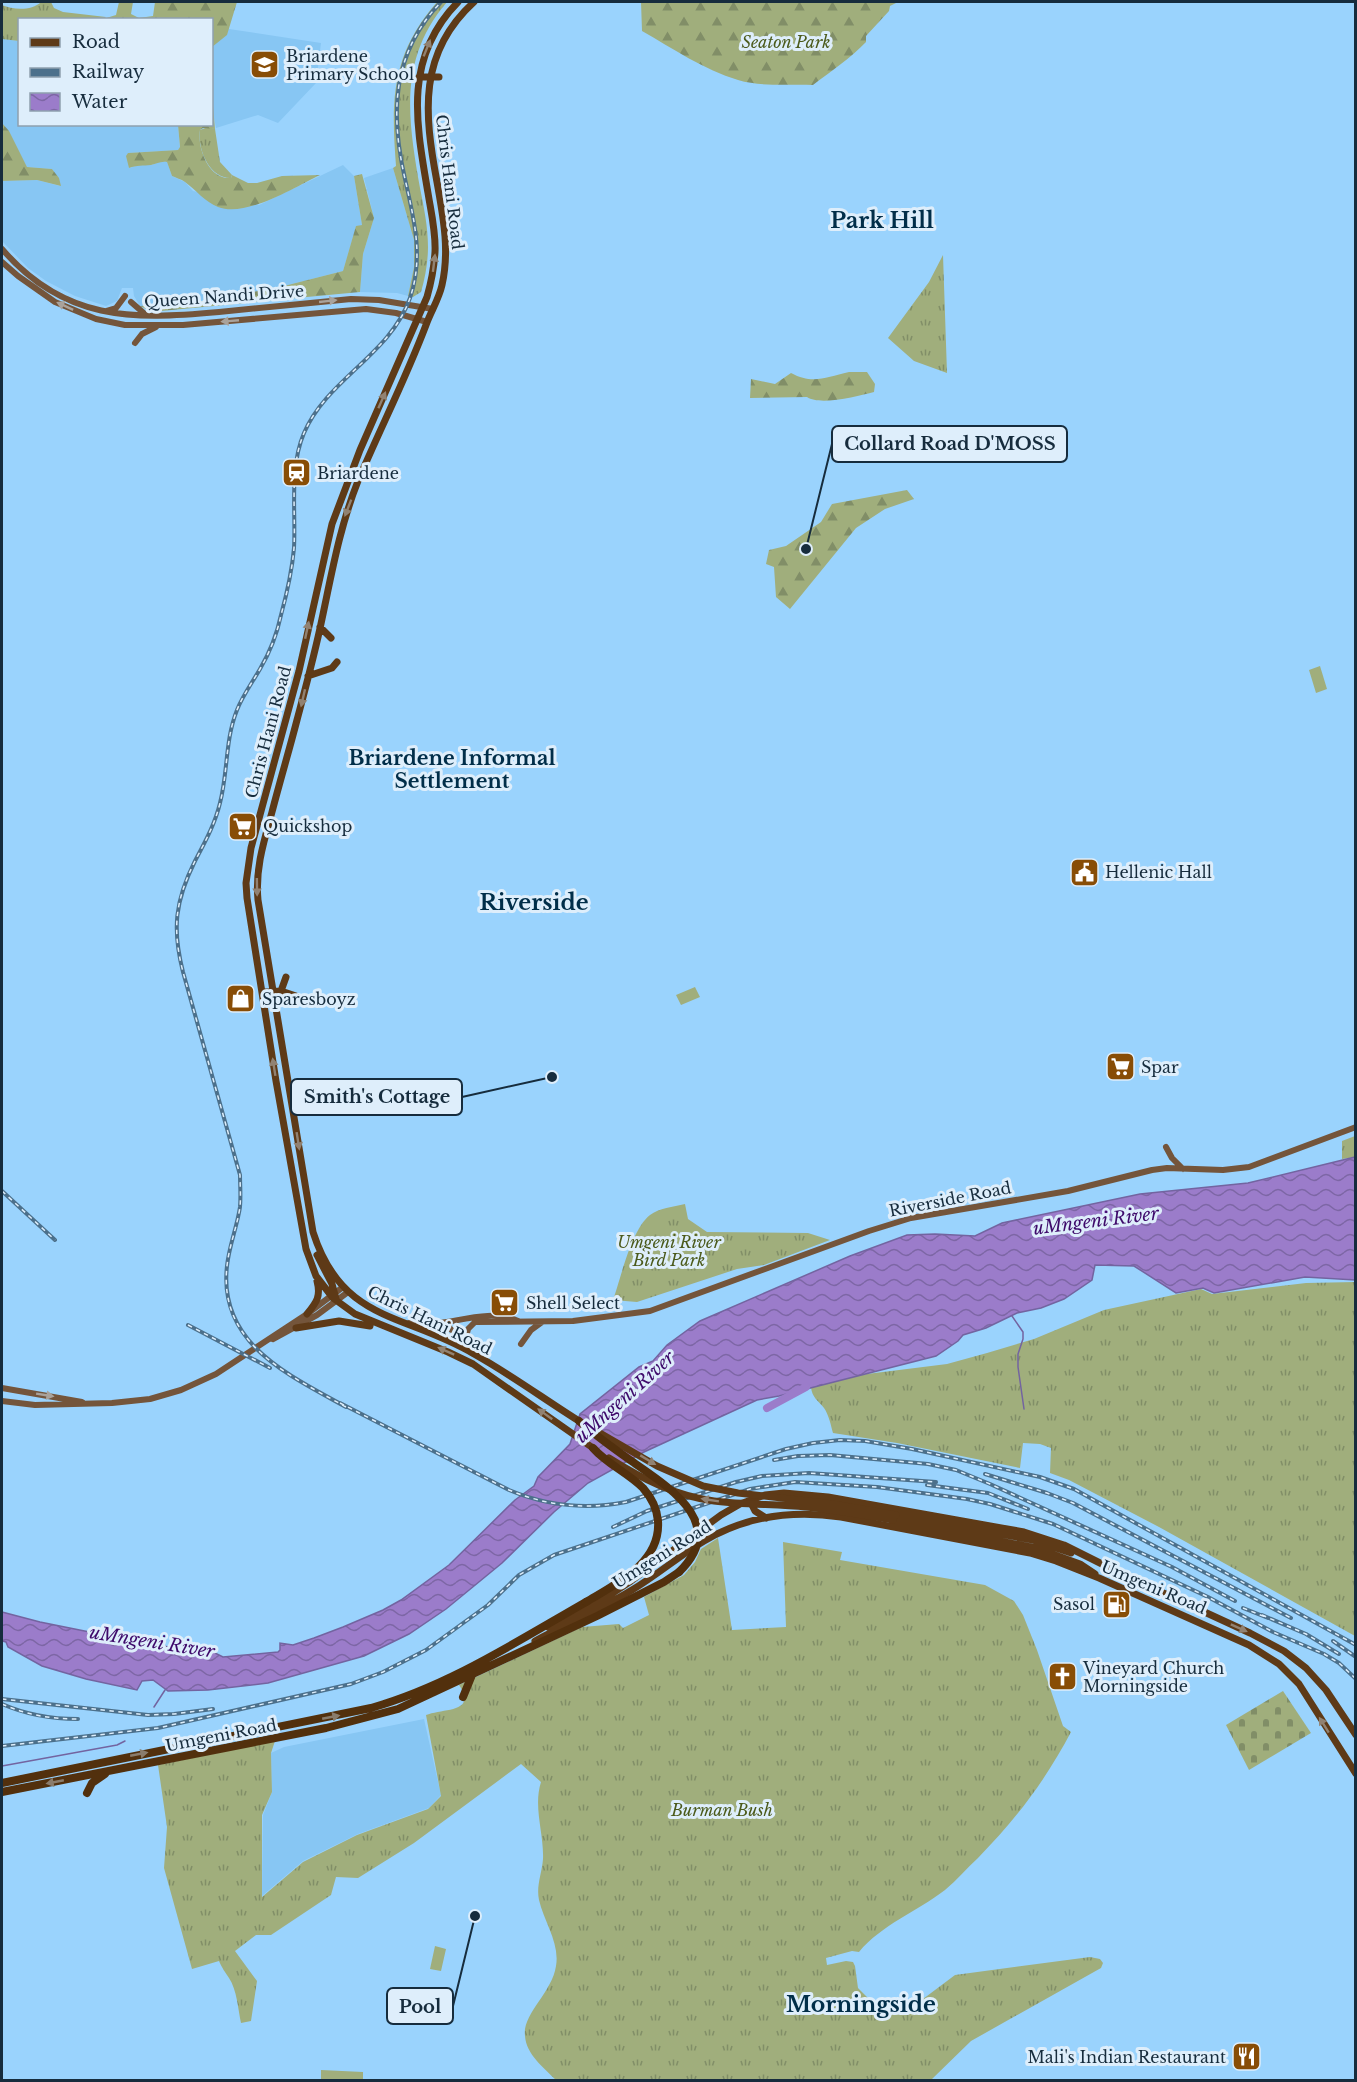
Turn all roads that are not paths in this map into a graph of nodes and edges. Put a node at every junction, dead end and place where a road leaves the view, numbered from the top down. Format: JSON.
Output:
{"nodes":[{"id":1,"x":458,"y":2,"type":"edge"},
{"id":2,"x":474,"y":2,"type":"edge"},
{"id":3,"x":430,"y":76,"type":"junction"},
{"id":4,"x":419,"y":77,"type":"junction"},
{"id":5,"x":439,"y":77,"type":"dead end"},
{"id":6,"x":424,"y":171,"type":"junction"},
{"id":7,"x":436,"y":179,"type":"junction"},
{"id":8,"x":2,"y":249,"type":"edge"},
{"id":9,"x":2,"y":262,"type":"edge"},
{"id":10,"x":125,"y":296,"type":"dead end"},
{"id":11,"x":131,"y":302,"type":"dead end"},
{"id":12,"x":422,"y":307,"type":"junction"},
{"id":13,"x":433,"y":309,"type":"junction"},
{"id":14,"x":102,"y":311,"type":"junction"},
{"id":15,"x":149,"y":317,"type":"junction"},
{"id":16,"x":417,"y":319,"type":"junction"},
{"id":17,"x":427,"y":322,"type":"junction"},
{"id":18,"x":159,"y":326,"type":"junction"},
{"id":19,"x":135,"y":343,"type":"dead end"},
{"id":20,"x":320,"y":627,"type":"junction"},
{"id":21,"x":331,"y":638,"type":"dead end"},
{"id":22,"x":337,"y":662,"type":"dead end"},
{"id":23,"x":308,"y":676,"type":"junction"},
{"id":24,"x":268,"y":960,"type":"junction"},
{"id":25,"x":258,"y":967,"type":"junction"},
{"id":26,"x":286,"y":977,"type":"dead end"},
{"id":27,"x":277,"y":991,"type":"junction"},
{"id":28,"x":262,"y":992,"type":"junction"},
{"id":29,"x":296,"y":996,"type":"dead end"},
{"id":30,"x":1356,"y":1127,"type":"edge"},
{"id":31,"x":1166,"y":1147,"type":"dead end"},
{"id":32,"x":1183,"y":1169,"type":"junction"},
{"id":33,"x":313,"y":1232,"type":"junction"},
{"id":34,"x":316,"y":1276,"type":"junction"},
{"id":35,"x":345,"y":1290,"type":"junction"},
{"id":36,"x":334,"y":1297,"type":"junction"},
{"id":37,"x":308,"y":1314,"type":"junction"},
{"id":38,"x":518,"y":1321,"type":"junction"},
{"id":39,"x":401,"y":1322,"type":"junction"},
{"id":40,"x":447,"y":1322,"type":"junction"},
{"id":41,"x":543,"y":1322,"type":"junction"},
{"id":42,"x":296,"y":1328,"type":"junction"},
{"id":43,"x":396,"y":1332,"type":"junction"},
{"id":44,"x":466,"y":1337,"type":"junction"},
{"id":45,"x":521,"y":1344,"type":"dead end"},
{"id":46,"x":259,"y":1345,"type":"junction"},
{"id":47,"x":474,"y":1353,"type":"junction"},
{"id":48,"x":2,"y":1388,"type":"edge"},
{"id":49,"x":2,"y":1401,"type":"edge"},
{"id":50,"x":88,"y":1403,"type":"junction"},
{"id":51,"x":579,"y":1421,"type":"junction"},
{"id":52,"x":592,"y":1448,"type":"junction"},
{"id":53,"x":750,"y":1500,"type":"junction"},
{"id":54,"x":766,"y":1518,"type":"junction"},
{"id":55,"x":894,"y":1518,"type":"junction"},
{"id":56,"x":1096,"y":1562,"type":"junction"},
{"id":57,"x":1099,"y":1578,"type":"junction"},
{"id":58,"x":502,"y":1655,"type":"junction"},
{"id":59,"x":473,"y":1673,"type":"junction"},
{"id":60,"x":463,"y":1697,"type":"dead end"},
{"id":61,"x":1356,"y":1735,"type":"edge"},
{"id":62,"x":109,"y":1771,"type":"junction"},
{"id":63,"x":1356,"y":1774,"type":"edge"},
{"id":64,"x":2,"y":1783,"type":"edge"},
{"id":65,"x":2,"y":1792,"type":"edge"},
{"id":66,"x":87,"y":1793,"type":"dead end"}],
"edges":[{"from":4,"to":1,"type":"main road","name":"Chris Hani Road","one_way":true},
{"from":2,"to":3,"type":"main road","name":"Chris Hani Road"},
{"from":3,"to":4,"type":"main road"},
{"from":3,"to":5,"type":"main road"},
{"from":3,"to":7,"type":"main road","name":"Chris Hani Road"},
{"from":4,"to":6,"type":"main road","name":"Chris Hani Road"},
{"from":6,"to":7,"type":"main road"},
{"from":12,"to":6,"type":"main road","name":"Chris Hani Road","one_way":true},
{"from":7,"to":13,"type":"main road","name":"Chris Hani Road"},
{"from":8,"to":14,"type":"main road","name":"Queen Nandi Drive"},
{"from":18,"to":9,"type":"main road","name":"Queen Nandi Drive","one_way":true},
{"from":10,"to":14,"type":"main road"},
{"from":11,"to":15,"type":"main road"},
{"from":12,"to":13,"type":"main road","name":"Queen Nandi Drive"},
{"from":15,"to":12,"type":"main road","name":"Queen Nandi Drive","one_way":true},
{"from":12,"to":16,"type":"main road","name":"Chris Hani Road"},
{"from":13,"to":17,"type":"main road","name":"Chris Hani Road"},
{"from":14,"to":15,"type":"main road","name":"Queen Nandi Drive"},
{"from":16,"to":17,"type":"main road","name":"Queen Nandi Drive"},
{"from":16,"to":18,"type":"main road","name":"Queen Nandi Drive","one_way":true},
{"from":25,"to":16,"type":"main road","name":"Chris Hani Road","one_way":true},
{"from":17,"to":20,"type":"main road","name":"Chris Hani Road","one_way":true},
{"from":18,"to":19,"type":"main road"},
{"from":20,"to":21,"type":"main road"},
{"from":20,"to":23,"type":"main road","name":"Chris Hani Road"},
{"from":22,"to":23,"type":"main road"},
{"from":23,"to":24,"type":"main road","name":"Chris Hani Road","one_way":true},
{"from":24,"to":25,"type":"main road"},
{"from":24,"to":27,"type":"main road","name":"Chris Hani Road"},
{"from":25,"to":28,"type":"main road","name":"Chris Hani Road"},
{"from":26,"to":27,"type":"main road"},
{"from":27,"to":28,"type":"main road"},
{"from":27,"to":29,"type":"main road"},
{"from":27,"to":33,"type":"main road","name":"Chris Hani Road","one_way":true},
{"from":34,"to":28,"type":"main road","name":"Chris Hani Road","one_way":true},
{"from":30,"to":32,"type":"main road","name":"Riverside Road"},
{"from":31,"to":32,"type":"main road"},
{"from":32,"to":41,"type":"main road","name":"Riverside Road"},
{"from":33,"to":35,"type":"main road","name":"Chris Hani Road"},
{"from":33,"to":36,"type":"main road"},
{"from":34,"to":36,"type":"main road","name":"Chris Hani Road"},
{"from":34,"to":37,"type":"main road"},
{"from":35,"to":36,"type":"main road"},
{"from":35,"to":39,"type":"main road","name":"Chris Hani Road"},
{"from":36,"to":37,"type":"main road"},
{"from":36,"to":42,"type":"main road"},
{"from":36,"to":43,"type":"main road","name":"Chris Hani Road"},
{"from":37,"to":46,"type":"main road"},
{"from":38,"to":40,"type":"main road","name":"Riverside Road"},
{"from":38,"to":41,"type":"main road","name":"Riverside Road"},
{"from":38,"to":44,"type":"main road","name":"Riverside Road"},
{"from":39,"to":40,"type":"main road","name":"Riverside Road"},
{"from":39,"to":47,"type":"main road","name":"Chris Hani Road"},
{"from":40,"to":44,"type":"main road"},
{"from":41,"to":45,"type":"main road"},
{"from":42,"to":43,"type":"main road"},
{"from":42,"to":46,"type":"main road"},
{"from":52,"to":43,"type":"main road","name":"Chris Hani Road","one_way":true},
{"from":44,"to":47,"type":"main road"},
{"from":46,"to":50,"type":"main road"},
{"from":47,"to":51,"type":"main road","name":"Chris Hani Road"},
{"from":48,"to":50,"type":"main road","one_way":true},
{"from":49,"to":50,"type":"main road"},
{"from":51,"to":55,"type":"main road","name":"Chris Hani Road","one_way":true,"bridge":true},
{"from":51,"to":58,"type":"highway","bridge":true},
{"from":55,"to":52,"type":"main road","name":"Chris Hani Road","one_way":true,"bridge":true},
{"from":52,"to":58,"type":"highway","bridge":true},
{"from":53,"to":54,"type":"main road"},
{"from":53,"to":56,"type":"main road","name":"Umgeni Road"},
{"from":53,"to":58,"type":"main road","name":"Umgeni Road"},
{"from":54,"to":57,"type":"main road","name":"Umgeni Road"},
{"from":54,"to":58,"type":"main road","name":"Umgeni Road"},
{"from":55,"to":56,"type":"main road"},
{"from":55,"to":57,"type":"main road"},
{"from":56,"to":61,"type":"main road","name":"Umgeni Road","one_way":true},
{"from":63,"to":57,"type":"main road","name":"Umgeni Road","one_way":true},
{"from":58,"to":59,"type":"highway","name":"Umgeni Road"},
{"from":64,"to":58,"type":"highway","name":"Umgeni Road","one_way":true},
{"from":59,"to":60,"type":"highway"},
{"from":59,"to":62,"type":"highway","name":"Umgeni Road"},
{"from":62,"to":65,"type":"highway","name":"Umgeni Road","one_way":true},
{"from":62,"to":66,"type":"highway"}]}
